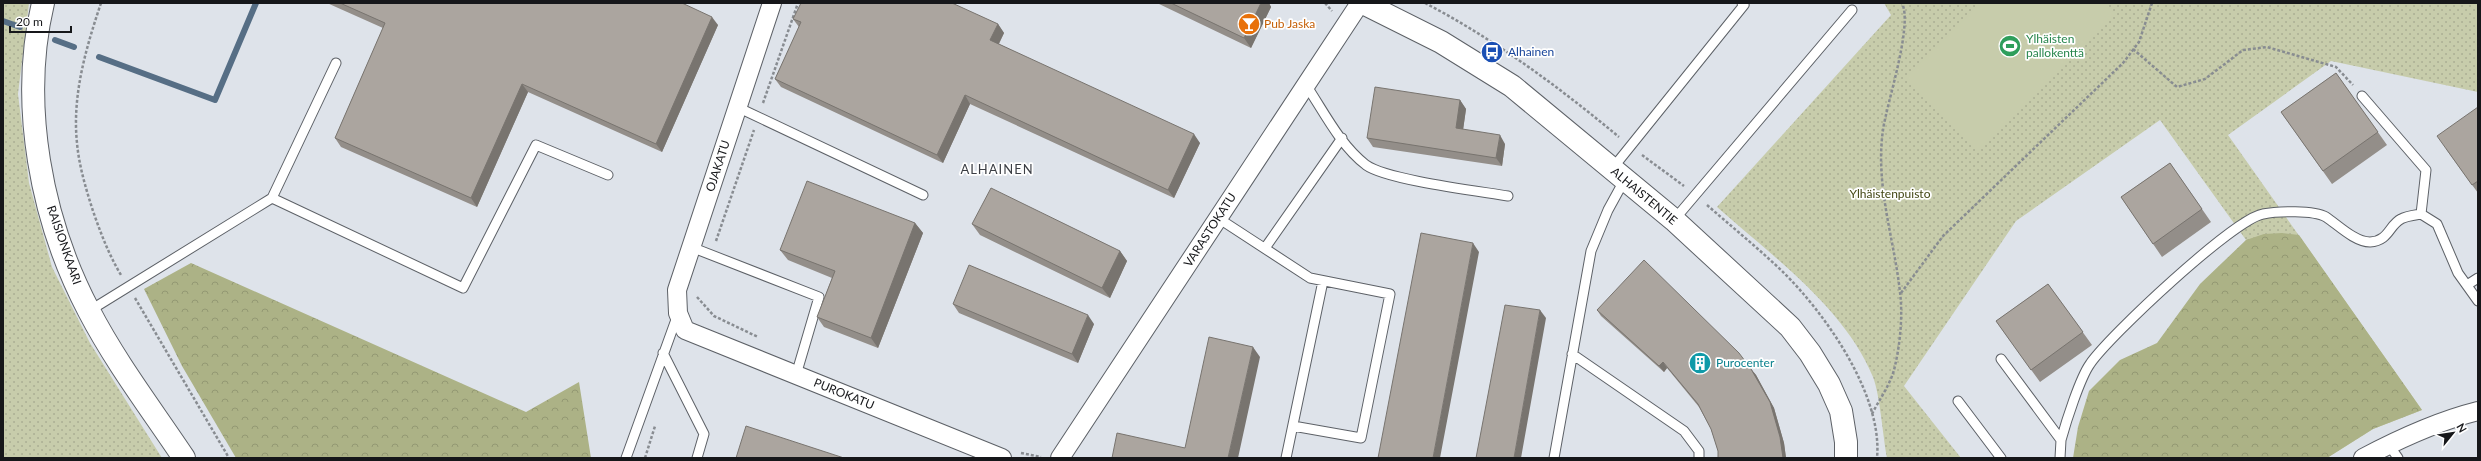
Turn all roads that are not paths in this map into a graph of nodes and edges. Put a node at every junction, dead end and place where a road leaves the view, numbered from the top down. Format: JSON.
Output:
{"nodes":[{"id":1,"x":44,"y":3,"type":"edge"},
{"id":2,"x":772,"y":3,"type":"edge"},
{"id":3,"x":1360,"y":3,"type":"edge"},
{"id":4,"x":1363,"y":3,"type":"edge"},
{"id":5,"x":1742,"y":3,"type":"edge"},
{"id":6,"x":1852,"y":10,"type":"dead end"},
{"id":7,"x":336,"y":64,"type":"dead end"},
{"id":8,"x":1306,"y":85,"type":"junction"},
{"id":9,"x":2362,"y":96,"type":"road end"},
{"id":10,"x":737,"y":107,"type":"junction"},
{"id":11,"x":1342,"y":138,"type":"junction"},
{"id":12,"x":1618,"y":174,"type":"junction"},
{"id":13,"x":608,"y":175,"type":"dead end"},
{"id":14,"x":923,"y":195,"type":"dead end"},
{"id":15,"x":1508,"y":196,"type":"dead end"},
{"id":16,"x":272,"y":198,"type":"junction"},
{"id":17,"x":2421,"y":214,"type":"junction"},
{"id":18,"x":1218,"y":218,"type":"junction"},
{"id":19,"x":1674,"y":220,"type":"junction"},
{"id":20,"x":691,"y":248,"type":"junction"},
{"id":21,"x":1265,"y":248,"type":"junction"},
{"id":22,"x":2478,"y":278,"type":"edge"},
{"id":23,"x":1323,"y":280,"type":"junction"},
{"id":24,"x":2467,"y":285,"type":"junction"},
{"id":25,"x":2478,"y":301,"type":"edge"},
{"id":26,"x":89,"y":311,"type":"junction"},
{"id":27,"x":678,"y":313,"type":"junction"},
{"id":28,"x":685,"y":330,"type":"joint"},
{"id":29,"x":663,"y":353,"type":"junction"},
{"id":30,"x":1572,"y":354,"type":"junction"},
{"id":31,"x":2001,"y":359,"type":"dead end"},
{"id":32,"x":796,"y":375,"type":"junction"},
{"id":33,"x":1958,"y":401,"type":"dead end"},
{"id":34,"x":2478,"y":411,"type":"edge"},
{"id":35,"x":1293,"y":426,"type":"junction"},
{"id":36,"x":2061,"y":440,"type":"junction"},
{"id":37,"x":2393,"y":451,"type":"edge"},
{"id":38,"x":1009,"y":454,"type":"edge"},
{"id":39,"x":1054,"y":457,"type":"edge"},
{"id":40,"x":184,"y":458,"type":"edge"},
{"id":41,"x":626,"y":458,"type":"edge"},
{"id":42,"x":697,"y":458,"type":"edge"},
{"id":43,"x":1286,"y":458,"type":"edge"},
{"id":44,"x":1554,"y":458,"type":"edge"},
{"id":45,"x":1699,"y":458,"type":"edge"},
{"id":46,"x":1846,"y":458,"type":"edge"},
{"id":47,"x":2001,"y":458,"type":"edge"},
{"id":48,"x":2060,"y":458,"type":"edge"},
{"id":49,"x":2363,"y":458,"type":"edge"}],
"edges":[{"from":1,"to":26,"type":"street","name":"RAISIONKAARI"},
{"from":2,"to":10,"type":"street","name":"OJAKATU"},
{"from":3,"to":8,"type":"street","name":"VARASTOKATU"},
{"from":4,"to":12,"type":"street","name":"ALHAISTENTIE"},
{"from":5,"to":12,"type":"lane"},
{"from":6,"to":19,"type":"lane"},
{"from":7,"to":16,"type":"lane"},
{"from":8,"to":11,"type":"lane"},
{"from":8,"to":18,"type":"street","name":"VARASTOKATU"},
{"from":9,"to":17,"type":"lane"},
{"from":10,"to":14,"type":"lane"},
{"from":10,"to":20,"type":"street","name":"OJAKATU"},
{"from":11,"to":15,"type":"lane"},
{"from":11,"to":21,"type":"lane"},
{"from":12,"to":19,"type":"street","name":"ALHAISTENTIE"},
{"from":12,"to":30,"type":"lane"},
{"from":13,"to":16,"type":"lane"},
{"from":16,"to":26,"type":"lane"},
{"from":17,"to":24,"type":"lane"},
{"from":17,"to":36,"type":"lane"},
{"from":18,"to":21,"type":"lane"},
{"from":18,"to":39,"type":"street","name":"VARASTOKATU"},
{"from":19,"to":46,"type":"street","name":"ALHAISTENTIE"},
{"from":20,"to":27,"type":"street","name":"OJAKATU"},
{"from":20,"to":32,"type":"lane"},
{"from":21,"to":23,"type":"lane"},
{"from":22,"to":24,"type":"lane"},
{"from":23,"to":35,"type":"lane"},
{"from":23,"to":35,"type":"lane"},
{"from":24,"to":25,"type":"lane"},
{"from":26,"to":40,"type":"street","name":"RAISIONKAARI"},
{"from":27,"to":28,"type":"street","name":"OJAKATU"},
{"from":27,"to":29,"type":"lane"},
{"from":28,"to":32,"type":"street","name":"PUROKATU"},
{"from":29,"to":41,"type":"lane"},
{"from":29,"to":42,"type":"lane"},
{"from":30,"to":44,"type":"lane"},
{"from":30,"to":45,"type":"lane"},
{"from":31,"to":36,"type":"lane"},
{"from":32,"to":38,"type":"street","name":"PUROKATU"},
{"from":33,"to":47,"type":"lane"},
{"from":34,"to":37,"type":"street"},
{"from":35,"to":43,"type":"lane"},
{"from":36,"to":48,"type":"lane"},
{"from":37,"to":49,"type":"street"}]}
